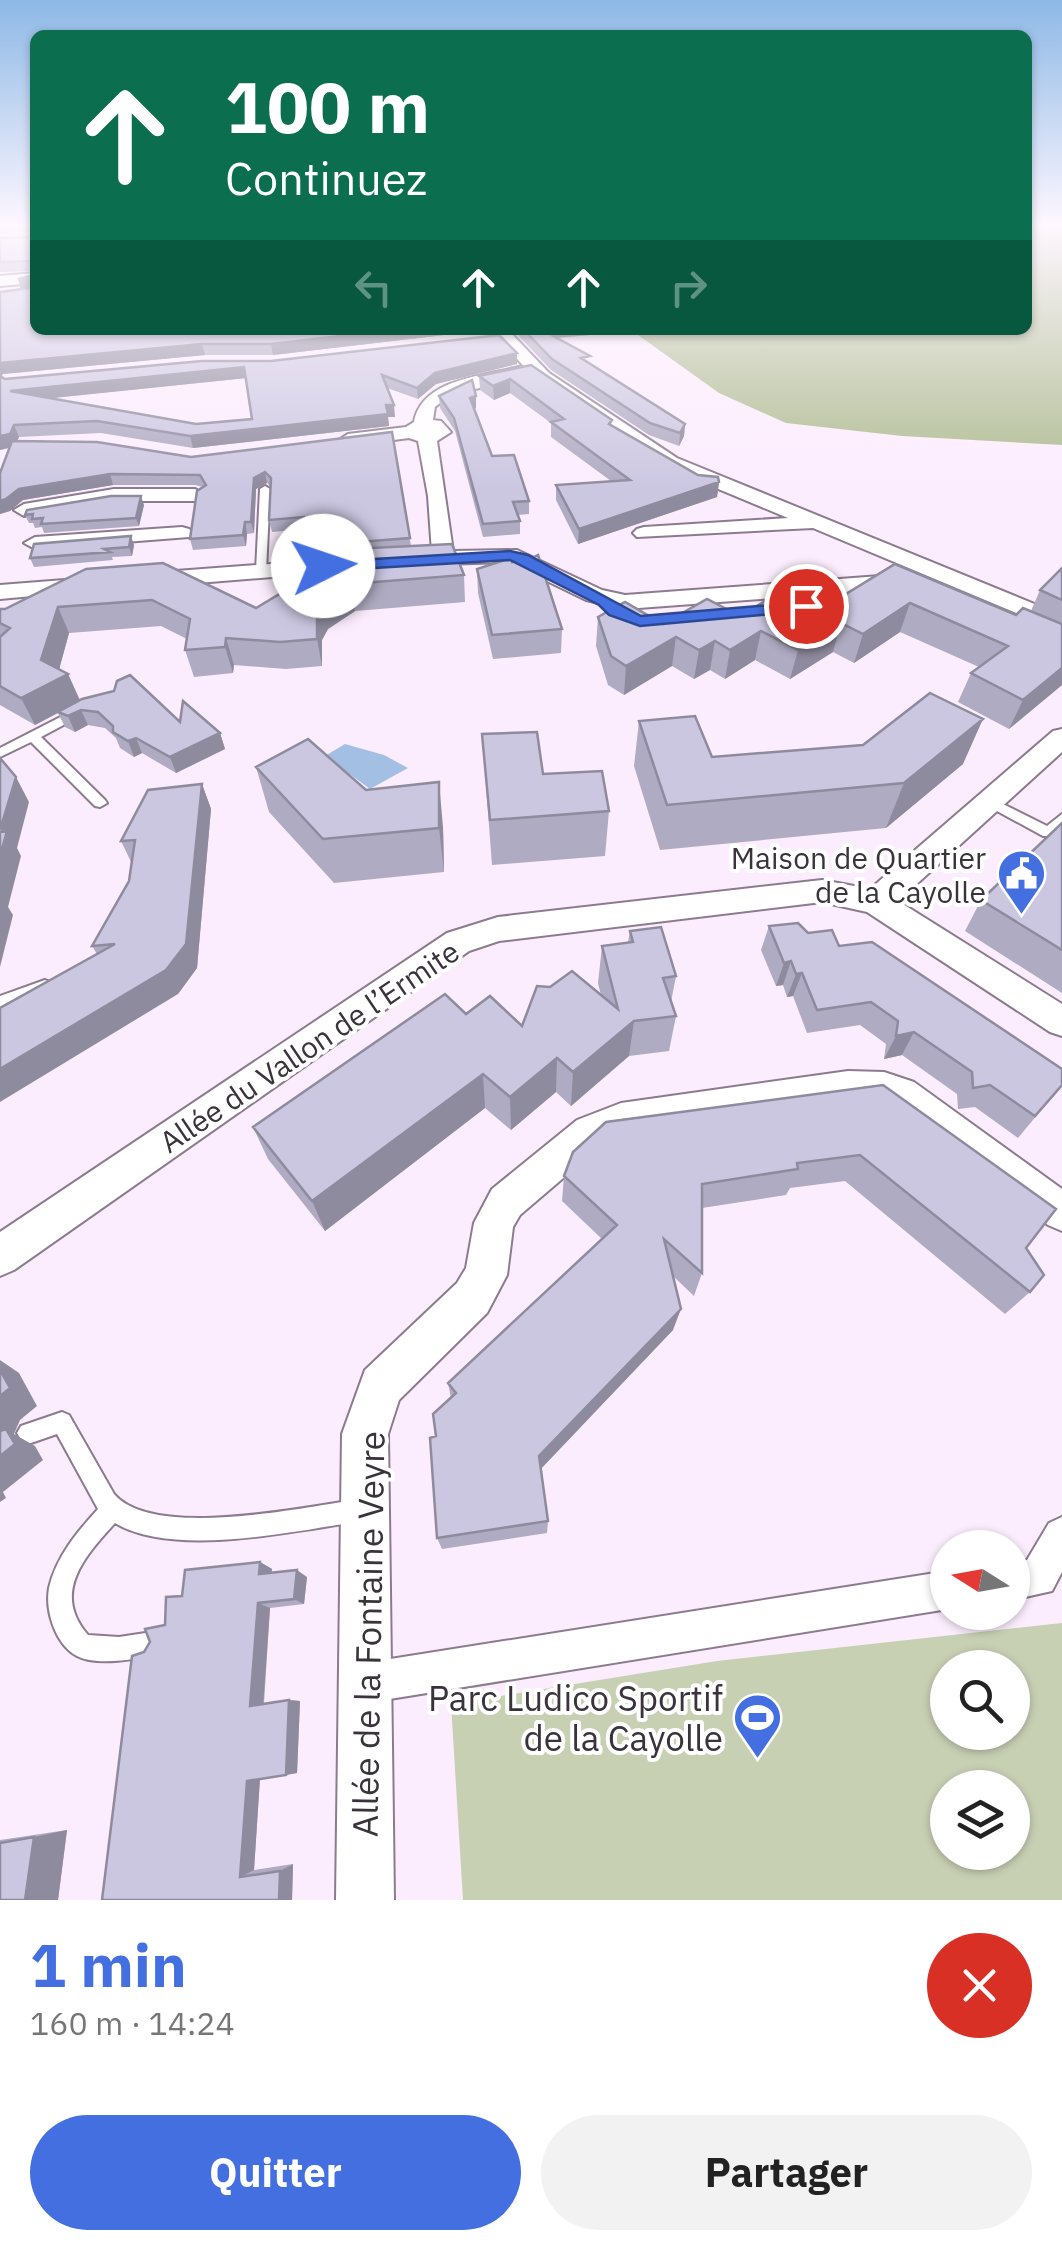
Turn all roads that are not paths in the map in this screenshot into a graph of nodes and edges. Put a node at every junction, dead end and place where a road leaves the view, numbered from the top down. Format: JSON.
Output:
{"nodes":[{"id":1,"x":495,"y":335,"type":"edge"},
{"id":2,"x":535,"y":369,"type":"junction"},
{"id":3,"x":420,"y":432,"type":"junction"},
{"id":4,"x":323,"y":444,"type":"edge"},
{"id":5,"x":265,"y":489,"type":"edge"},
{"id":6,"x":152,"y":494,"type":"junction"},
{"id":7,"x":195,"y":494,"type":"edge"},
{"id":8,"x":24,"y":510,"type":"edge"},
{"id":9,"x":821,"y":522,"type":"junction"},
{"id":10,"x":182,"y":532,"type":"dead end"},
{"id":11,"x":644,"y":533,"type":"dead end"},
{"id":12,"x":144,"y":535,"type":"junction"},
{"id":13,"x":34,"y":544,"type":"edge"},
{"id":14,"x":443,"y":558,"type":"junction"},
{"id":15,"x":114,"y":565,"type":"junction"},
{"id":16,"x":261,"y":571,"type":"junction"},
{"id":17,"x":0,"y":592,"type":"edge"},
{"id":18,"x":605,"y":602,"type":"junction"},
{"id":19,"x":695,"y":616,"type":"edge"},
{"id":20,"x":100,"y":702,"type":"edge"},
{"id":21,"x":1062,"y":737,"type":"edge"},
{"id":22,"x":35,"y":738,"type":"junction"},
{"id":23,"x":0,"y":753,"type":"edge"},
{"id":24,"x":991,"y":802,"type":"junction"},
{"id":25,"x":100,"y":803,"type":"dead end"},
{"id":26,"x":1062,"y":819,"type":"edge"},
{"id":27,"x":876,"y":902,"type":"junction"},
{"id":28,"x":45,"y":986,"type":"edge"},
{"id":29,"x":0,"y":1003,"type":"edge"},
{"id":30,"x":1062,"y":1022,"type":"edge"},
{"id":31,"x":1062,"y":1212,"type":"edge"},
{"id":32,"x":0,"y":1256,"type":"edge"},
{"id":33,"x":28,"y":1433,"type":"dead end"},
{"id":34,"x":112,"y":1510,"type":"junction"},
{"id":35,"x":365,"y":1510,"type":"junction"},
{"id":36,"x":1062,"y":1536,"type":"edge"},
{"id":37,"x":1030,"y":1578,"type":"edge"},
{"id":38,"x":930,"y":1593,"type":"edge"},
{"id":39,"x":152,"y":1644,"type":"edge"},
{"id":40,"x":365,"y":1683,"type":"junction"},
{"id":41,"x":365,"y":1900,"type":"edge"}],
"edges":[{"from":1,"to":2,"type":"street"},
{"from":2,"to":3,"type":"street"},
{"from":2,"to":9,"type":"street"},
{"from":3,"to":4,"type":"street"},
{"from":3,"to":14,"type":"street"},
{"from":5,"to":16,"type":"lane"},
{"from":6,"to":7,"type":"street"},
{"from":6,"to":8,"type":"street"},
{"from":6,"to":12,"type":"street"},
{"from":9,"to":11,"type":"street"},
{"from":9,"to":18,"type":"street"},
{"from":10,"to":12,"type":"street"},
{"from":12,"to":15,"type":"street"},
{"from":13,"to":15,"type":"street"},
{"from":14,"to":16,"type":"street"},
{"from":14,"to":18,"type":"street"},
{"from":15,"to":16,"type":"street"},
{"from":15,"to":17,"type":"street"},
{"from":18,"to":19,"type":"lane"},
{"from":20,"to":22,"type":"lane"},
{"from":21,"to":24,"type":"street"},
{"from":22,"to":23,"type":"lane"},
{"from":22,"to":25,"type":"lane"},
{"from":24,"to":26,"type":"lane"},
{"from":24,"to":27,"type":"street"},
{"from":27,"to":30,"type":"street"},
{"from":27,"to":32,"type":"street","name":"Allée du Vallon de l’Ermite"},
{"from":28,"to":29,"type":"lane"},
{"from":31,"to":35,"type":"street","name":"Allée de la Fontaine Veyre"},
{"from":33,"to":34,"type":"lane"},
{"from":34,"to":35,"type":"lane"},
{"from":34,"to":39,"type":"lane"},
{"from":35,"to":40,"type":"street","name":"Allée de la Fontaine Veyre"},
{"from":36,"to":37,"type":"street"},
{"from":38,"to":40,"type":"street"},
{"from":40,"to":41,"type":"street","name":"Allée de la Fontaine Veyre"}]}
